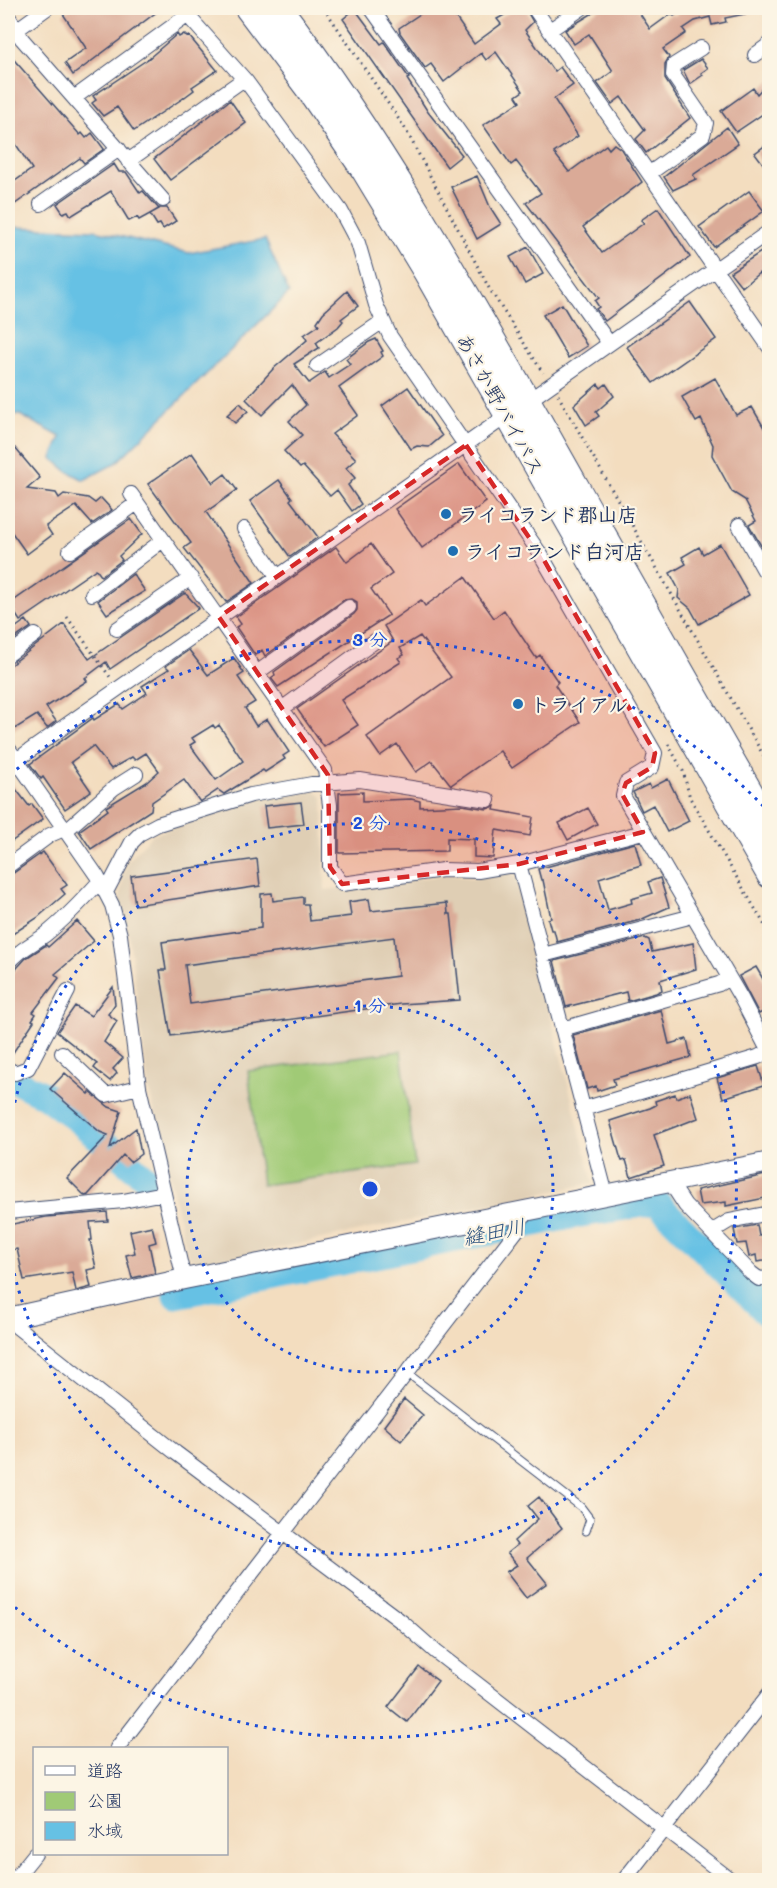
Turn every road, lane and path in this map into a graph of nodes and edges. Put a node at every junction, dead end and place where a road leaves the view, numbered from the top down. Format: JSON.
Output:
{"nodes":[{"id":1,"x":47,"y":8,"type":"edge"},
{"id":2,"x":248,"y":8,"type":"edge"},
{"id":3,"x":279,"y":8,"type":"edge"},
{"id":4,"x":324,"y":8,"type":"edge"},
{"id":5,"x":370,"y":8,"type":"edge"},
{"id":6,"x":534,"y":8,"type":"edge"},
{"id":7,"x":582,"y":8,"type":"edge"},
{"id":8,"x":184,"y":11,"type":"edge"},
{"id":9,"x":8,"y":16,"type":"edge"},
{"id":10,"x":550,"y":30,"type":"junction"},
{"id":11,"x":12,"y":33,"type":"edge"},
{"id":12,"x":770,"y":44,"type":"edge"},
{"id":13,"x":701,"y":48,"type":"dead end"},
{"id":14,"x":754,"y":55,"type":"dead end"},
{"id":15,"x":244,"y":78,"type":"junction"},
{"id":16,"x":74,"y":98,"type":"junction"},
{"id":17,"x":119,"y":149,"type":"junction"},
{"id":18,"x":128,"y":161,"type":"junction"},
{"id":19,"x":650,"y":173,"type":"junction"},
{"id":20,"x":163,"y":200,"type":"dead end"},
{"id":21,"x":41,"y":204,"type":"dead end"},
{"id":22,"x":770,"y":231,"type":"edge"},
{"id":23,"x":716,"y":268,"type":"junction"},
{"id":24,"x":383,"y":321,"type":"junction"},
{"id":25,"x":609,"y":343,"type":"junction"},
{"id":26,"x":770,"y":348,"type":"edge"},
{"id":27,"x":317,"y":366,"type":"dead end"},
{"id":28,"x":543,"y":373,"type":"dead end"},
{"id":29,"x":557,"y":393,"type":"dead end"},
{"id":30,"x":526,"y":399,"type":"junction"},
{"id":31,"x":507,"y":416,"type":"junction"},
{"id":32,"x":466,"y":445,"type":"junction"},
{"id":33,"x":739,"y":525,"type":"dead end"},
{"id":34,"x":244,"y":529,"type":"dead end"},
{"id":35,"x":163,"y":540,"type":"junction"},
{"id":36,"x":70,"y":551,"type":"dead end"},
{"id":37,"x":770,"y":570,"type":"edge"},
{"id":38,"x":276,"y":576,"type":"junction"},
{"id":39,"x":191,"y":578,"type":"junction"},
{"id":40,"x":92,"y":594,"type":"dead end"},
{"id":41,"x":349,"y":607,"type":"dead end"},
{"id":42,"x":67,"y":617,"type":"dead end"},
{"id":43,"x":219,"y":617,"type":"junction"},
{"id":44,"x":117,"y":629,"type":"dead end"},
{"id":45,"x":35,"y":635,"type":"dead end"},
{"id":46,"x":375,"y":641,"type":"dead end"},
{"id":47,"x":8,"y":655,"type":"edge"},
{"id":48,"x":258,"y":672,"type":"junction"},
{"id":49,"x":118,"y":688,"type":"junction"},
{"id":50,"x":283,"y":708,"type":"junction"},
{"id":51,"x":666,"y":740,"type":"dead end"},
{"id":52,"x":10,"y":758,"type":"edge"},
{"id":53,"x":770,"y":767,"type":"edge"},
{"id":54,"x":136,"y":774,"type":"dead end"},
{"id":55,"x":329,"y":782,"type":"junction"},
{"id":56,"x":488,"y":800,"type":"dead end"},
{"id":57,"x":770,"y":827,"type":"edge"},
{"id":58,"x":64,"y":829,"type":"junction"},
{"id":59,"x":643,"y":832,"type":"junction"},
{"id":60,"x":519,"y":864,"type":"junction"},
{"id":61,"x":8,"y":866,"type":"edge"},
{"id":62,"x":770,"y":875,"type":"edge"},
{"id":63,"x":103,"y":886,"type":"junction"},
{"id":64,"x":691,"y":914,"type":"junction"},
{"id":65,"x":770,"y":934,"type":"edge"},
{"id":66,"x":543,"y":955,"type":"junction"},
{"id":67,"x":8,"y":964,"type":"edge"},
{"id":68,"x":729,"y":978,"type":"junction"},
{"id":69,"x":68,"y":991,"type":"dead end"},
{"id":70,"x":562,"y":1029,"type":"junction"},
{"id":71,"x":62,"y":1053,"type":"dead end"},
{"id":72,"x":769,"y":1053,"type":"edge"},
{"id":73,"x":8,"y":1069,"type":"edge"},
{"id":74,"x":139,"y":1087,"type":"junction"},
{"id":75,"x":583,"y":1109,"type":"junction"},
{"id":76,"x":770,"y":1162,"type":"edge"},
{"id":77,"x":670,"y":1182,"type":"junction"},
{"id":78,"x":164,"y":1193,"type":"junction"},
{"id":79,"x":606,"y":1195,"type":"junction"},
{"id":80,"x":8,"y":1212,"type":"edge"},
{"id":81,"x":524,"y":1212,"type":"junction"},
{"id":82,"x":770,"y":1213,"type":"edge"},
{"id":83,"x":711,"y":1232,"type":"junction"},
{"id":84,"x":770,"y":1278,"type":"edge"},
{"id":85,"x":184,"y":1279,"type":"junction"},
{"id":86,"x":8,"y":1318,"type":"edge"},
{"id":87,"x":406,"y":1372,"type":"junction"},
{"id":88,"x":586,"y":1531,"type":"dead end"},
{"id":89,"x":283,"y":1535,"type":"junction"},
{"id":90,"x":770,"y":1693,"type":"edge"},
{"id":91,"x":119,"y":1747,"type":"edge"},
{"id":92,"x":663,"y":1830,"type":"junction"},
{"id":93,"x":34,"y":1855,"type":"edge"},
{"id":94,"x":14,"y":1881,"type":"edge"},
{"id":95,"x":624,"y":1881,"type":"edge"},
{"id":96,"x":731,"y":1881,"type":"edge"}],
"edges":[{"from":1,"to":11,"type":"street"},
{"from":2,"to":31,"type":"highway","name":"あさか野バイパス"},
{"from":3,"to":30,"type":"highway","name":"あさか野バイパス"},
{"from":4,"to":28,"type":"path"},
{"from":5,"to":25,"type":"street"},
{"from":6,"to":10,"type":"street"},
{"from":7,"to":10,"type":"street"},
{"from":8,"to":15,"type":"street"},
{"from":8,"to":16,"type":"street"},
{"from":9,"to":11,"type":"street"},
{"from":10,"to":19,"type":"street"},
{"from":11,"to":16,"type":"street"},
{"from":12,"to":14,"type":"street"},
{"from":13,"to":19,"type":"street"},
{"from":15,"to":18,"type":"street"},
{"from":15,"to":24,"type":"street"},
{"from":16,"to":17,"type":"street"},
{"from":17,"to":18,"type":"street"},
{"from":17,"to":21,"type":"street"},
{"from":18,"to":20,"type":"street"},
{"from":19,"to":23,"type":"street"},
{"from":22,"to":23,"type":"street"},
{"from":23,"to":25,"type":"street"},
{"from":23,"to":26,"type":"street"},
{"from":24,"to":27,"type":"street"},
{"from":24,"to":32,"type":"street"},
{"from":25,"to":30,"type":"street"},
{"from":29,"to":53,"type":"path"},
{"from":30,"to":31,"type":"street"},
{"from":30,"to":57,"type":"highway","name":"あさか野バイパス"},
{"from":31,"to":32,"type":"street"},
{"from":31,"to":62,"type":"highway","name":"あさか野バイパス"},
{"from":32,"to":38,"type":"street"},
{"from":32,"to":59,"type":"street"},
{"from":33,"to":37,"type":"street"},
{"from":34,"to":38,"type":"street"},
{"from":35,"to":36,"type":"street"},
{"from":35,"to":39,"type":"street"},
{"from":35,"to":40,"type":"street"},
{"from":38,"to":43,"type":"street"},
{"from":39,"to":43,"type":"street"},
{"from":39,"to":44,"type":"street"},
{"from":41,"to":48,"type":"street"},
{"from":42,"to":49,"type":"path"},
{"from":43,"to":48,"type":"street"},
{"from":43,"to":49,"type":"street"},
{"from":45,"to":47,"type":"street"},
{"from":46,"to":50,"type":"street"},
{"from":48,"to":50,"type":"street"},
{"from":49,"to":52,"type":"street"},
{"from":50,"to":55,"type":"street"},
{"from":51,"to":65,"type":"path"},
{"from":52,"to":58,"type":"street"},
{"from":54,"to":58,"type":"street"},
{"from":55,"to":56,"type":"street"},
{"from":55,"to":60,"type":"street"},
{"from":55,"to":63,"type":"street"},
{"from":58,"to":61,"type":"street"},
{"from":58,"to":63,"type":"street"},
{"from":59,"to":60,"type":"street"},
{"from":59,"to":64,"type":"street"},
{"from":60,"to":66,"type":"street"},
{"from":63,"to":67,"type":"street"},
{"from":63,"to":74,"type":"street"},
{"from":64,"to":66,"type":"street"},
{"from":64,"to":68,"type":"street"},
{"from":66,"to":70,"type":"street"},
{"from":68,"to":70,"type":"street"},
{"from":68,"to":72,"type":"street"},
{"from":69,"to":73,"type":"street"},
{"from":70,"to":75,"type":"street"},
{"from":71,"to":74,"type":"street"},
{"from":72,"to":75,"type":"street"},
{"from":74,"to":78,"type":"street"},
{"from":75,"to":79,"type":"street"},
{"from":76,"to":77,"type":"street"},
{"from":77,"to":79,"type":"street"},
{"from":77,"to":83,"type":"street"},
{"from":78,"to":80,"type":"street"},
{"from":78,"to":85,"type":"street"},
{"from":79,"to":81,"type":"street"},
{"from":81,"to":85,"type":"street"},
{"from":81,"to":87,"type":"street"},
{"from":82,"to":83,"type":"street"},
{"from":83,"to":84,"type":"street"},
{"from":85,"to":86,"type":"street"},
{"from":86,"to":89,"type":"street"},
{"from":87,"to":88,"type":"lane"},
{"from":87,"to":89,"type":"street"},
{"from":89,"to":91,"type":"street"},
{"from":89,"to":92,"type":"street"},
{"from":90,"to":92,"type":"street"},
{"from":92,"to":95,"type":"street"},
{"from":92,"to":96,"type":"street"},
{"from":93,"to":94,"type":"street"}]}
